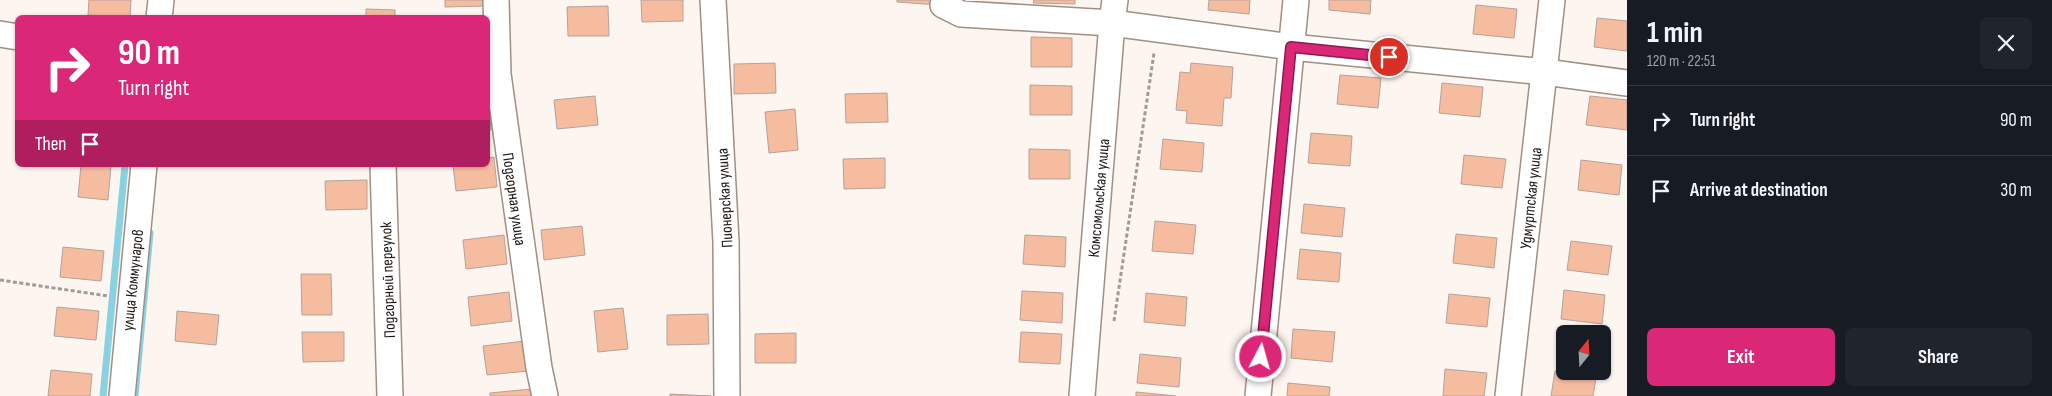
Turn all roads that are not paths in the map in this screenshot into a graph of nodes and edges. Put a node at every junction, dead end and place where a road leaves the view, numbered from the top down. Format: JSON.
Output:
{"nodes":[{"id":1,"x":161,"y":0,"type":"edge"},
{"id":2,"x":496,"y":0,"type":"edge"},
{"id":3,"x":713,"y":0,"type":"edge"},
{"id":4,"x":1296,"y":0,"type":"edge"},
{"id":5,"x":1552,"y":0,"type":"edge"},
{"id":6,"x":952,"y":7,"type":"edge"},
{"id":7,"x":1114,"y":12,"type":"edge"},
{"id":8,"x":160,"y":15,"type":"edge"},
{"id":9,"x":0,"y":34,"type":"edge"},
{"id":10,"x":15,"y":36,"type":"edge"},
{"id":11,"x":1291,"y":47,"type":"junction"},
{"id":12,"x":1545,"y":72,"type":"junction"},
{"id":13,"x":493,"y":74,"type":"edge"},
{"id":14,"x":1627,"y":83,"type":"edge"},
{"id":15,"x":144,"y":167,"type":"edge"},
{"id":16,"x":383,"y":167,"type":"edge"},
{"id":17,"x":122,"y":396,"type":"edge"},
{"id":18,"x":390,"y":396,"type":"edge"},
{"id":19,"x":546,"y":396,"type":"edge"},
{"id":20,"x":726,"y":396,"type":"edge"},
{"id":21,"x":1082,"y":396,"type":"edge"},
{"id":22,"x":1258,"y":396,"type":"edge"},
{"id":23,"x":1508,"y":396,"type":"edge"}],
"edges":[{"from":1,"to":8,"type":"street"},
{"from":2,"to":13,"type":"street","name":"Подгорная улица"},
{"from":3,"to":20,"type":"street","name":"Пионерская улица"},
{"from":4,"to":11,"type":"street"},
{"from":5,"to":12,"type":"street","name":"Удмуртская улица"},
{"from":6,"to":7,"type":"street"},
{"from":7,"to":11,"type":"street"},
{"from":7,"to":21,"type":"street","name":"Комсомольская улица"},
{"from":9,"to":10,"type":"street"},
{"from":11,"to":12,"type":"street"},
{"from":11,"to":22,"type":"street"},
{"from":12,"to":14,"type":"street"},
{"from":12,"to":23,"type":"street","name":"Удмуртская улица"},
{"from":13,"to":19,"type":"street","name":"Подгорная улица"},
{"from":15,"to":17,"type":"street","name":"улица Коммунаров"},
{"from":16,"to":18,"type":"street","name":"Подгорный переулок"}]}
